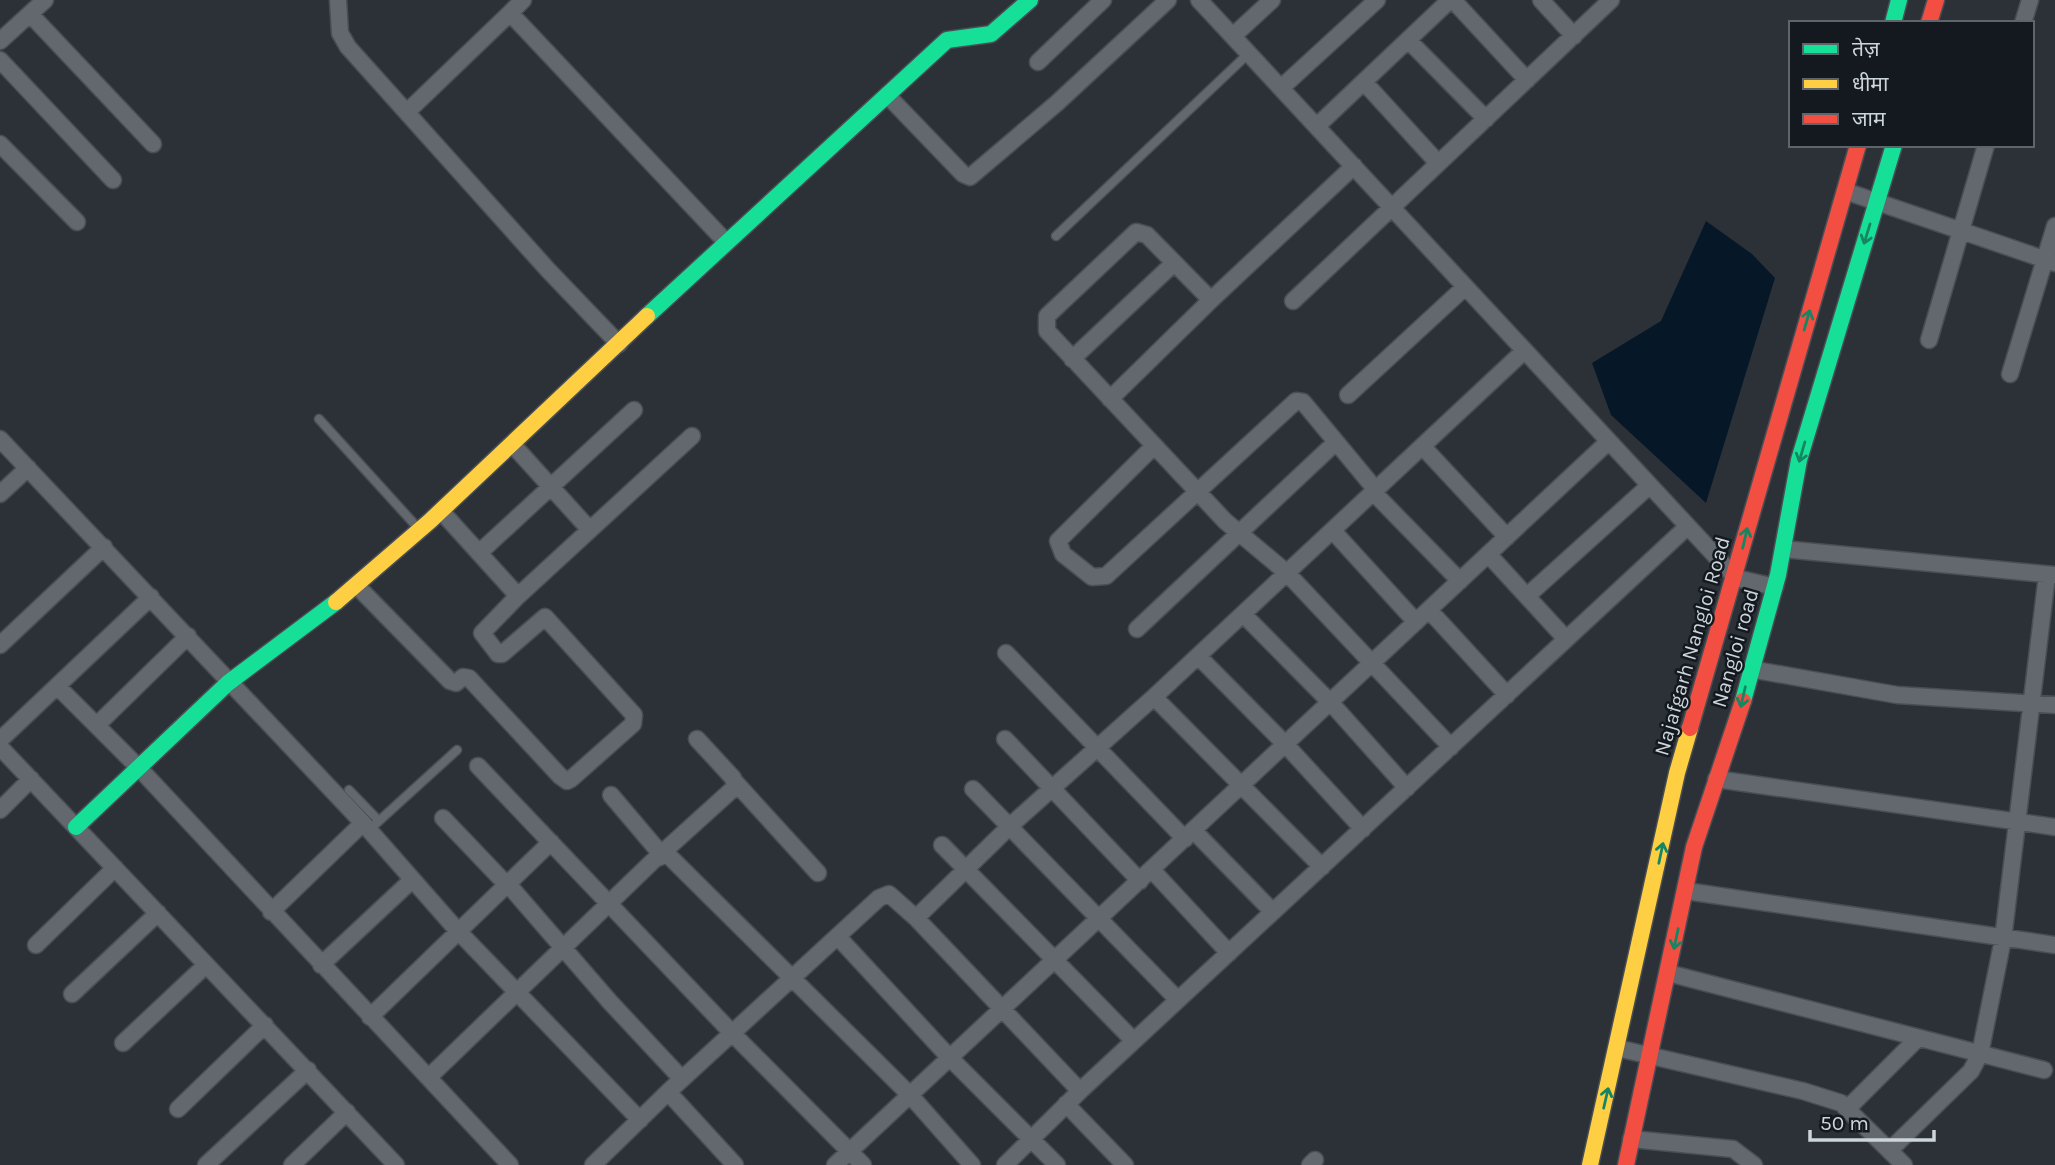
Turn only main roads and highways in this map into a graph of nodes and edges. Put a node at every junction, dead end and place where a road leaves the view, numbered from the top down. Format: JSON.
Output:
{"nodes":[{"id":1,"x":1030,"y":0,"type":"edge"},
{"id":2,"x":1899,"y":0,"type":"edge"},
{"id":3,"x":1936,"y":0,"type":"edge"},
{"id":4,"x":1894,"y":21,"type":"edge"},
{"id":5,"x":1930,"y":21,"type":"edge"},
{"id":6,"x":1857,"y":147,"type":"edge"},
{"id":7,"x":1893,"y":147,"type":"edge"},
{"id":8,"x":76,"y":827,"type":"road end"},
{"id":9,"x":1590,"y":1165,"type":"edge"},
{"id":10,"x":1626,"y":1165,"type":"edge"}],
"edges":[{"from":1,"to":8,"type":"main road"},
{"from":2,"to":4,"type":"main road"},
{"from":3,"to":5,"type":"main road"},
{"from":9,"to":6,"type":"main road","name":"Najafgarh Nangloi Road","one_way":true},
{"from":7,"to":10,"type":"main road","name":"Nangloi road","one_way":true}]}
